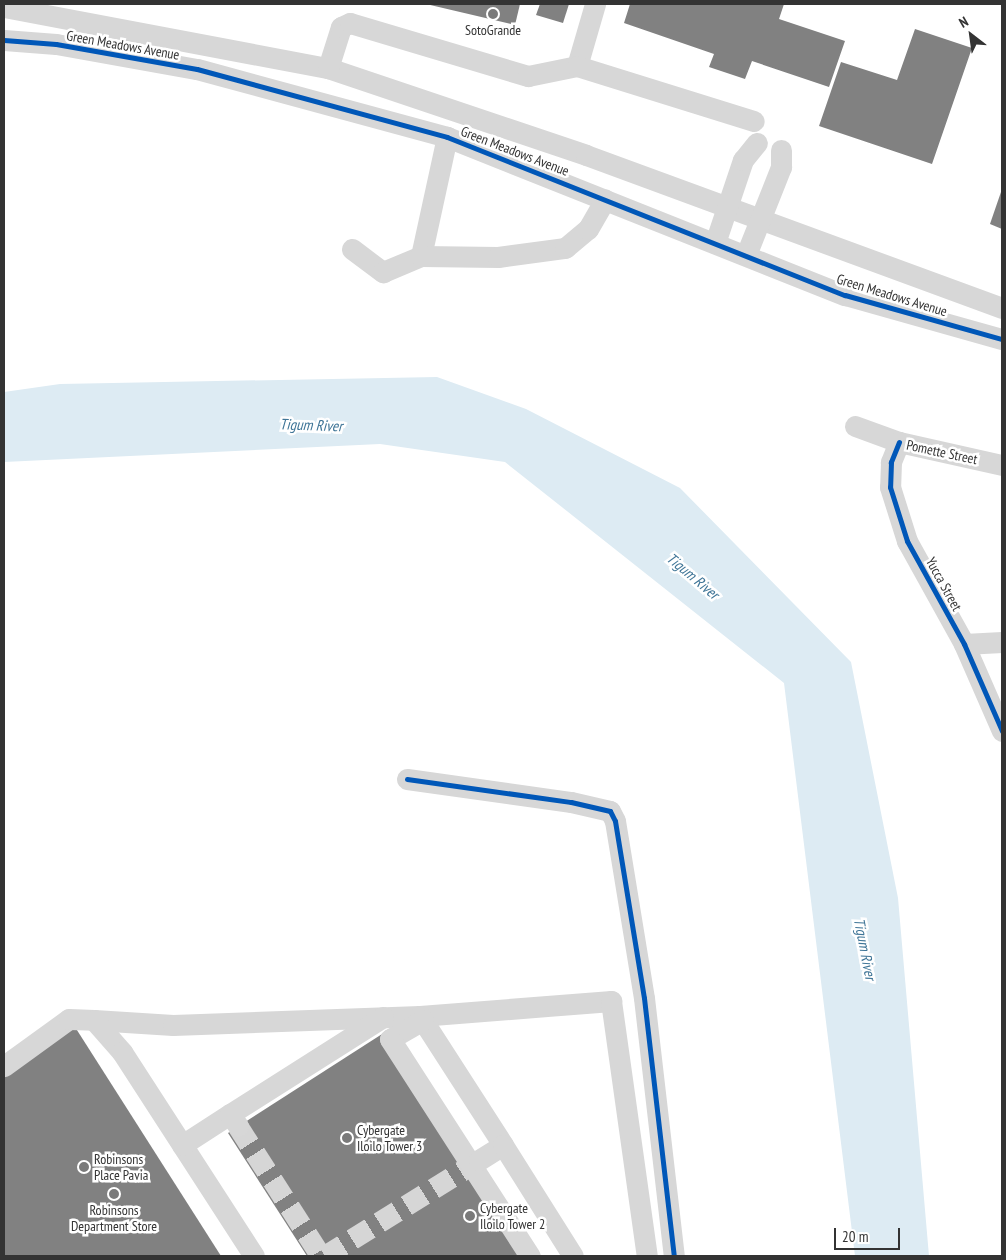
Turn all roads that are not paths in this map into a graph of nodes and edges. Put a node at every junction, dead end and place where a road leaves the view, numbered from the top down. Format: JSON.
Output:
{"nodes":[{"id":1,"x":595,"y":4,"type":"edge"},
{"id":2,"x":9,"y":6,"type":"edge"},
{"id":3,"x":4,"y":40,"type":"edge"},
{"id":4,"x":577,"y":66,"type":"junction"},
{"id":5,"x":328,"y":68,"type":"junction"},
{"id":6,"x":754,"y":121,"type":"dead end"},
{"id":7,"x":447,"y":137,"type":"junction"},
{"id":8,"x":757,"y":143,"type":"dead end"},
{"id":9,"x":781,"y":150,"type":"dead end"},
{"id":10,"x":605,"y":199,"type":"junction"},
{"id":11,"x":726,"y":207,"type":"junction"},
{"id":12,"x":761,"y":218,"type":"junction"},
{"id":13,"x":715,"y":244,"type":"junction"},
{"id":14,"x":352,"y":249,"type":"dead end"},
{"id":15,"x":746,"y":255,"type":"junction"},
{"id":16,"x":422,"y":256,"type":"junction"},
{"id":17,"x":1002,"y":308,"type":"edge"},
{"id":18,"x":1002,"y":339,"type":"edge"},
{"id":19,"x":855,"y":426,"type":"dead end"},
{"id":20,"x":899,"y":442,"type":"junction"},
{"id":21,"x":1002,"y":465,"type":"edge"},
{"id":22,"x":1002,"y":642,"type":"edge"},
{"id":23,"x":964,"y":644,"type":"junction"},
{"id":24,"x":1002,"y":731,"type":"edge"},
{"id":25,"x":407,"y":779,"type":"dead end"},
{"id":26,"x":383,"y":1017,"type":"junction"},
{"id":27,"x":421,"y":1018,"type":"junction"},
{"id":28,"x":94,"y":1020,"type":"junction"},
{"id":29,"x":4,"y":1066,"type":"edge"},
{"id":30,"x":182,"y":1145,"type":"junction"},
{"id":31,"x":503,"y":1145,"type":"junction"},
{"id":32,"x":479,"y":1160,"type":"tunnel mouth"},
{"id":33,"x":254,"y":1256,"type":"edge"},
{"id":34,"x":530,"y":1256,"type":"edge"},
{"id":35,"x":573,"y":1256,"type":"edge"},
{"id":36,"x":647,"y":1256,"type":"edge"},
{"id":37,"x":674,"y":1256,"type":"edge"}],
"edges":[{"from":1,"to":4,"type":"street"},
{"from":2,"to":3,"type":"street"},
{"from":2,"to":5,"type":"street","name":"Green Meadows Avenue"},
{"from":3,"to":7,"type":"street","name":"Green Meadows Avenue"},
{"from":4,"to":5,"type":"street"},
{"from":4,"to":6,"type":"street"},
{"from":5,"to":11,"type":"street","name":"Green Meadows Avenue"},
{"from":7,"to":10,"type":"street","name":"Green Meadows Avenue"},
{"from":7,"to":16,"type":"street"},
{"from":8,"to":11,"type":"street"},
{"from":9,"to":12,"type":"street"},
{"from":10,"to":13,"type":"street","name":"Green Meadows Avenue"},
{"from":10,"to":16,"type":"street"},
{"from":11,"to":12,"type":"street","name":"Green Meadows Avenue"},
{"from":11,"to":13,"type":"street"},
{"from":12,"to":15,"type":"street"},
{"from":12,"to":17,"type":"street","name":"Green Meadows Avenue"},
{"from":13,"to":15,"type":"street","name":"Green Meadows Avenue"},
{"from":14,"to":16,"type":"street"},
{"from":15,"to":18,"type":"street","name":"Green Meadows Avenue"},
{"from":19,"to":20,"type":"street","name":"Pomette Street"},
{"from":20,"to":21,"type":"street","name":"Pomette Street"},
{"from":20,"to":23,"type":"street","name":"Yucca Street"},
{"from":22,"to":23,"type":"street"},
{"from":23,"to":24,"type":"street","name":"Yucca Street"},
{"from":25,"to":37,"type":"street"},
{"from":26,"to":27,"type":"street"},
{"from":26,"to":28,"type":"street"},
{"from":26,"to":30,"type":"street"},
{"from":27,"to":31,"type":"street"},
{"from":27,"to":34,"type":"street"},
{"from":27,"to":36,"type":"street"},
{"from":28,"to":29,"type":"street"},
{"from":28,"to":30,"type":"street"},
{"from":30,"to":33,"type":"street"},
{"from":31,"to":32,"type":"street"},
{"from":31,"to":35,"type":"street"}]}
